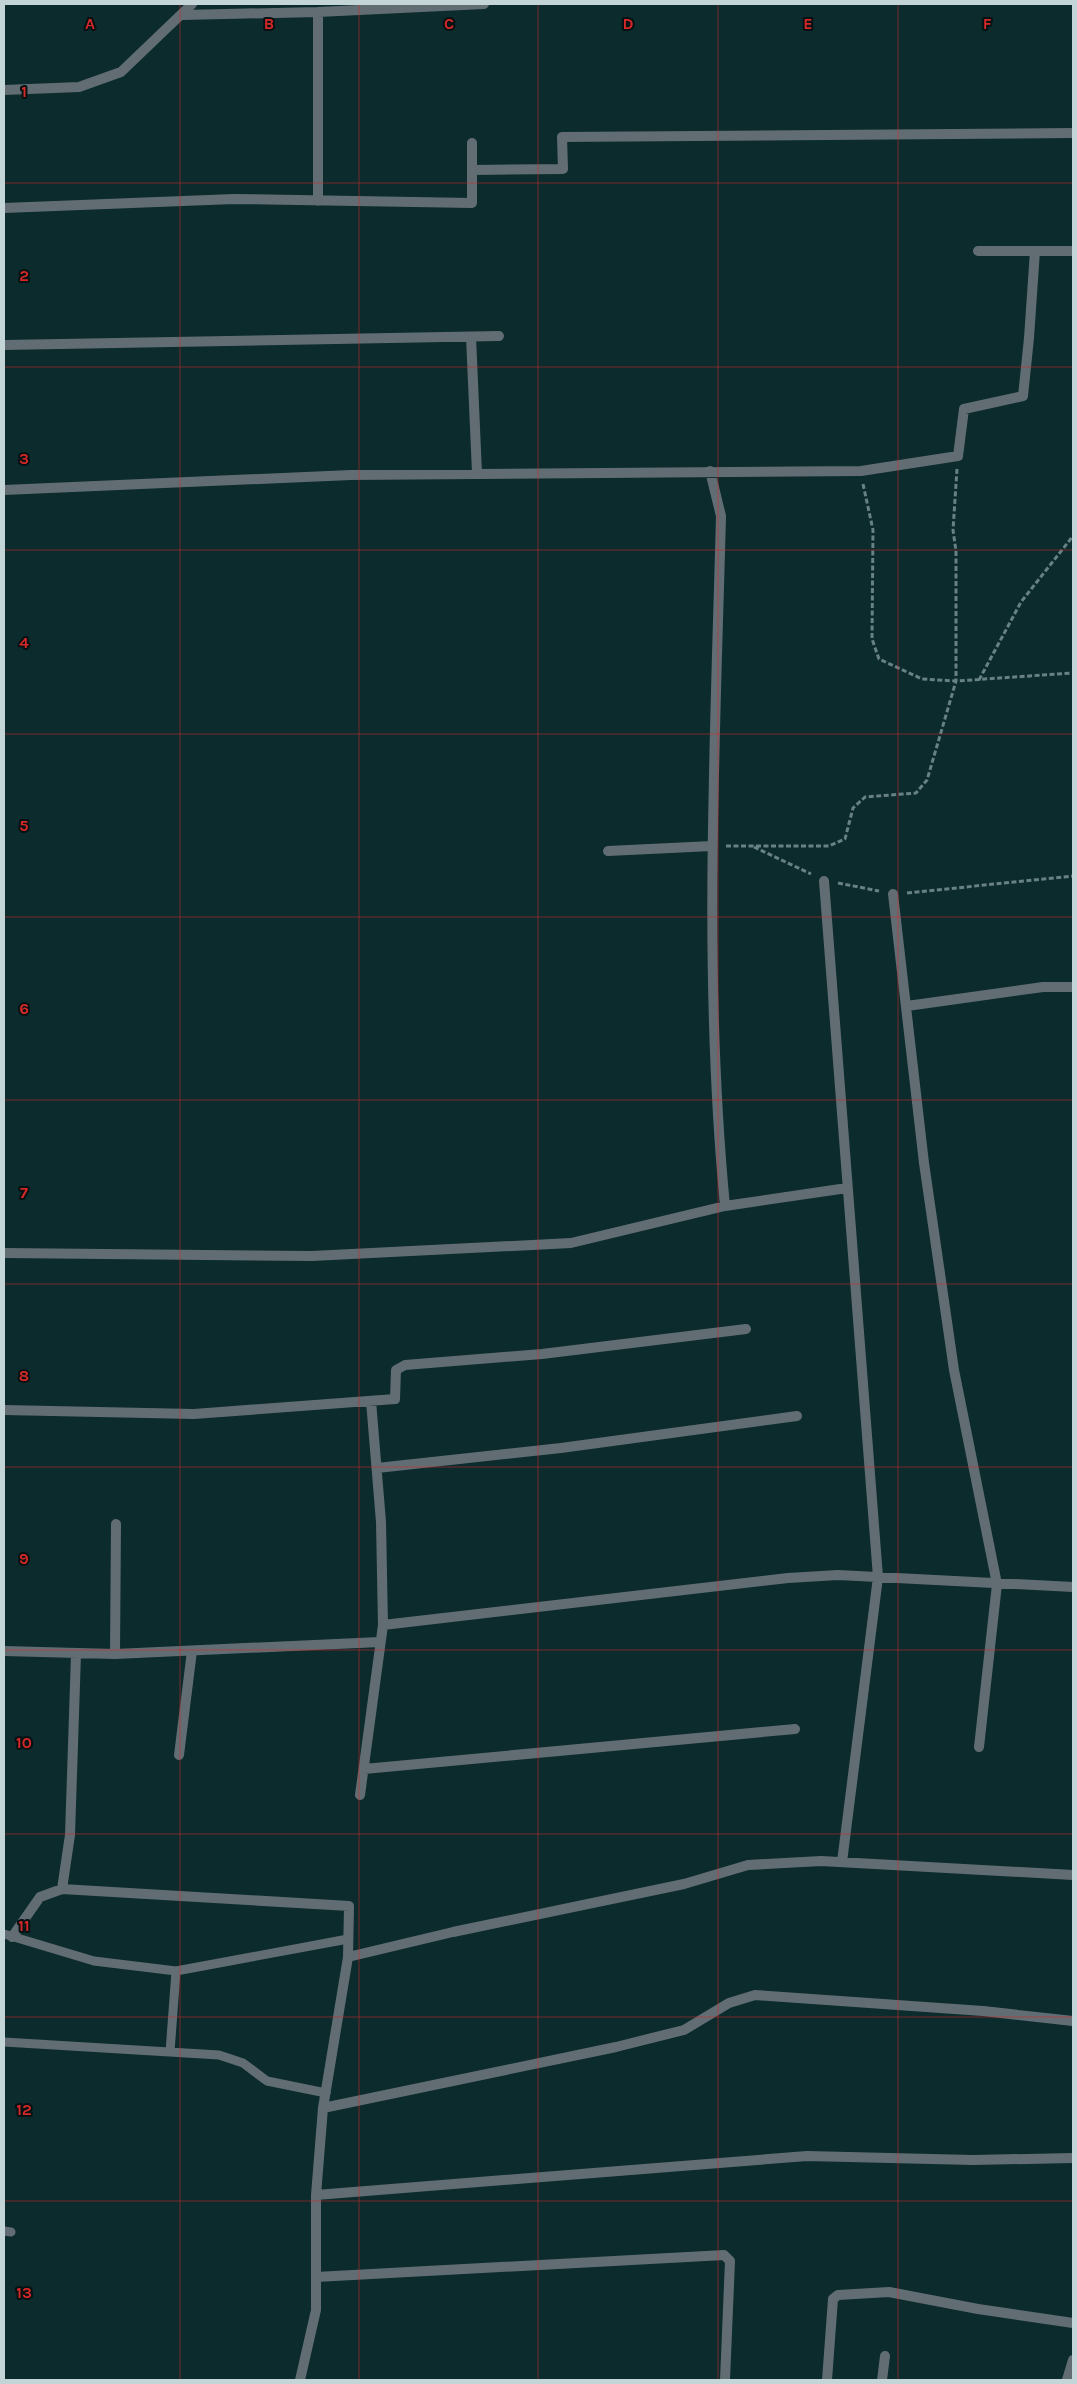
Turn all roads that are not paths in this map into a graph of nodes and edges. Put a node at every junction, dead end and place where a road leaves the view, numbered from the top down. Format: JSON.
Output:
{"nodes":[{"id":1,"x":192,"y":4,"type":"edge"},
{"id":2,"x":484,"y":4,"type":"edge"},
{"id":3,"x":318,"y":12,"type":"junction"},
{"id":4,"x":182,"y":15,"type":"junction"},
{"id":5,"x":4,"y":90,"type":"edge"},
{"id":6,"x":1073,"y":133,"type":"edge"},
{"id":7,"x":472,"y":143,"type":"dead end"},
{"id":8,"x":472,"y":170,"type":"junction"},
{"id":9,"x":318,"y":201,"type":"junction"},
{"id":10,"x":4,"y":208,"type":"edge"},
{"id":11,"x":978,"y":251,"type":"dead end"},
{"id":12,"x":1035,"y":251,"type":"junction"},
{"id":13,"x":1073,"y":252,"type":"edge"},
{"id":14,"x":499,"y":336,"type":"dead end"},
{"id":15,"x":471,"y":337,"type":"junction"},
{"id":16,"x":4,"y":345,"type":"edge"},
{"id":17,"x":710,"y":471,"type":"junction"},
{"id":18,"x":477,"y":473,"type":"junction"},
{"id":19,"x":4,"y":490,"type":"edge"},
{"id":20,"x":712,"y":846,"type":"junction"},
{"id":21,"x":608,"y":851,"type":"dead end"},
{"id":22,"x":824,"y":881,"type":"road end"},
{"id":23,"x":893,"y":894,"type":"road end"},
{"id":24,"x":1073,"y":987,"type":"edge"},
{"id":25,"x":907,"y":1006,"type":"junction"},
{"id":26,"x":847,"y":1188,"type":"junction"},
{"id":27,"x":725,"y":1206,"type":"junction"},
{"id":28,"x":4,"y":1253,"type":"edge"},
{"id":29,"x":746,"y":1329,"type":"dead end"},
{"id":30,"x":371,"y":1401,"type":"junction"},
{"id":31,"x":4,"y":1410,"type":"edge"},
{"id":32,"x":797,"y":1416,"type":"dead end"},
{"id":33,"x":377,"y":1468,"type":"junction"},
{"id":34,"x":116,"y":1524,"type":"dead end"},
{"id":35,"x":878,"y":1577,"type":"junction"},
{"id":36,"x":997,"y":1584,"type":"junction"},
{"id":37,"x":1073,"y":1587,"type":"edge"},
{"id":38,"x":383,"y":1625,"type":"junction"},
{"id":39,"x":380,"y":1642,"type":"junction"},
{"id":40,"x":4,"y":1651,"type":"edge"},
{"id":41,"x":192,"y":1651,"type":"junction"},
{"id":42,"x":76,"y":1654,"type":"junction"},
{"id":43,"x":115,"y":1654,"type":"junction"},
{"id":44,"x":795,"y":1729,"type":"dead end"},
{"id":45,"x":979,"y":1747,"type":"dead end"},
{"id":46,"x":178,"y":1756,"type":"dead end"},
{"id":47,"x":364,"y":1769,"type":"junction"},
{"id":48,"x":360,"y":1795,"type":"dead end"},
{"id":49,"x":842,"y":1862,"type":"junction"},
{"id":50,"x":1073,"y":1874,"type":"edge"},
{"id":51,"x":62,"y":1888,"type":"junction"},
{"id":52,"x":8,"y":1936,"type":"edge"},
{"id":53,"x":348,"y":1938,"type":"junction"},
{"id":54,"x":348,"y":1957,"type":"junction"},
{"id":55,"x":176,"y":1971,"type":"junction"},
{"id":56,"x":1073,"y":2021,"type":"edge"},
{"id":57,"x":4,"y":2042,"type":"edge"},
{"id":58,"x":170,"y":2052,"type":"junction"},
{"id":59,"x":326,"y":2093,"type":"junction"},
{"id":60,"x":323,"y":2108,"type":"junction"},
{"id":61,"x":1073,"y":2158,"type":"edge"},
{"id":62,"x":316,"y":2195,"type":"junction"},
{"id":63,"x":316,"y":2277,"type":"junction"},
{"id":64,"x":1073,"y":2323,"type":"edge"},
{"id":65,"x":885,"y":2356,"type":"dead end"},
{"id":66,"x":1073,"y":2360,"type":"edge"},
{"id":67,"x":300,"y":2380,"type":"edge"},
{"id":68,"x":725,"y":2380,"type":"edge"},
{"id":69,"x":827,"y":2380,"type":"edge"},
{"id":70,"x":882,"y":2380,"type":"edge"},
{"id":71,"x":1067,"y":2380,"type":"edge"}],
"edges":[{"from":1,"to":4,"type":"street"},
{"from":2,"to":3,"type":"street"},
{"from":3,"to":4,"type":"street"},
{"from":3,"to":9,"type":"street"},
{"from":4,"to":5,"type":"street"},
{"from":6,"to":8,"type":"street"},
{"from":7,"to":8,"type":"street"},
{"from":8,"to":9,"type":"street"},
{"from":9,"to":10,"type":"street"},
{"from":11,"to":12,"type":"street"},
{"from":12,"to":13,"type":"street"},
{"from":12,"to":17,"type":"street"},
{"from":14,"to":15,"type":"street"},
{"from":15,"to":16,"type":"street"},
{"from":15,"to":18,"type":"street"},
{"from":17,"to":18,"type":"street"},
{"from":17,"to":20,"type":"street"},
{"from":18,"to":19,"type":"street"},
{"from":20,"to":21,"type":"street"},
{"from":20,"to":27,"type":"street"},
{"from":22,"to":26,"type":"street"},
{"from":23,"to":25,"type":"street"},
{"from":24,"to":25,"type":"street"},
{"from":25,"to":36,"type":"street"},
{"from":26,"to":27,"type":"street"},
{"from":26,"to":35,"type":"street"},
{"from":27,"to":28,"type":"street"},
{"from":29,"to":30,"type":"street"},
{"from":30,"to":31,"type":"street"},
{"from":30,"to":33,"type":"street"},
{"from":32,"to":33,"type":"street"},
{"from":33,"to":38,"type":"street"},
{"from":34,"to":43,"type":"street"},
{"from":35,"to":36,"type":"street"},
{"from":35,"to":38,"type":"street"},
{"from":35,"to":49,"type":"street"},
{"from":36,"to":37,"type":"street"},
{"from":36,"to":45,"type":"street"},
{"from":38,"to":39,"type":"street"},
{"from":39,"to":41,"type":"street"},
{"from":39,"to":47,"type":"street"},
{"from":40,"to":42,"type":"street"},
{"from":41,"to":43,"type":"street"},
{"from":41,"to":46,"type":"street"},
{"from":42,"to":43,"type":"street"},
{"from":42,"to":51,"type":"street"},
{"from":44,"to":47,"type":"street"},
{"from":47,"to":48,"type":"street"},
{"from":49,"to":50,"type":"street"},
{"from":49,"to":54,"type":"street"},
{"from":51,"to":52,"type":"street"},
{"from":51,"to":53,"type":"street"},
{"from":52,"to":55,"type":"lane"},
{"from":53,"to":54,"type":"street"},
{"from":53,"to":55,"type":"lane"},
{"from":54,"to":59,"type":"street"},
{"from":55,"to":58,"type":"lane"},
{"from":56,"to":60,"type":"street"},
{"from":57,"to":58,"type":"lane"},
{"from":58,"to":59,"type":"lane"},
{"from":59,"to":60,"type":"street"},
{"from":60,"to":62,"type":"street"},
{"from":61,"to":62,"type":"street"},
{"from":62,"to":63,"type":"street"},
{"from":63,"to":67,"type":"street"},
{"from":63,"to":68,"type":"street"},
{"from":64,"to":69,"type":"street"},
{"from":65,"to":70,"type":"street"},
{"from":66,"to":71,"type":"street"}]}
